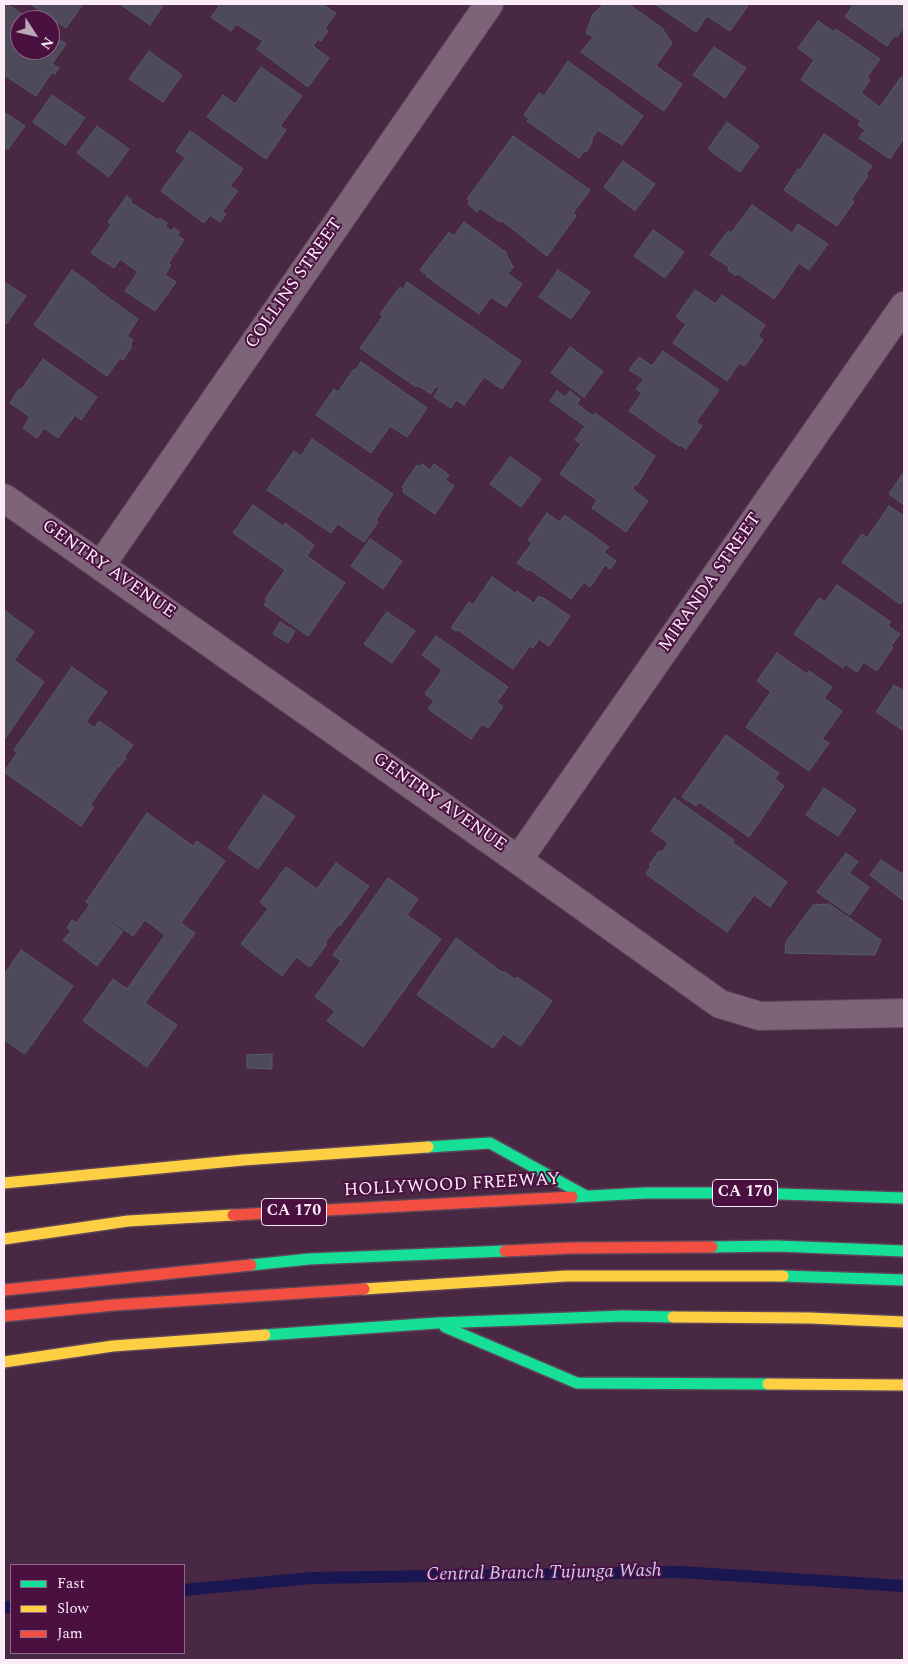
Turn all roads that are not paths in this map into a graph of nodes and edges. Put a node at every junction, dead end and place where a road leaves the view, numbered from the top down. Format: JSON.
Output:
{"nodes":[{"id":1,"x":489,"y":4,"type":"edge"},
{"id":2,"x":904,"y":306,"type":"edge"},
{"id":3,"x":4,"y":498,"type":"edge"},
{"id":4,"x":101,"y":565,"type":"junction"},
{"id":5,"x":518,"y":860,"type":"junction"},
{"id":6,"x":904,"y":1013,"type":"edge"},
{"id":7,"x":4,"y":1183,"type":"edge"},
{"id":8,"x":586,"y":1196,"type":"junction"},
{"id":9,"x":904,"y":1198,"type":"edge"},
{"id":10,"x":4,"y":1239,"type":"edge"},
{"id":11,"x":904,"y":1250,"type":"edge"},
{"id":12,"x":904,"y":1280,"type":"edge"},
{"id":13,"x":4,"y":1290,"type":"edge"},
{"id":14,"x":4,"y":1316,"type":"edge"},
{"id":15,"x":904,"y":1322,"type":"edge"},
{"id":16,"x":437,"y":1323,"type":"junction"},
{"id":17,"x":4,"y":1362,"type":"edge"},
{"id":18,"x":904,"y":1385,"type":"edge"}],
"edges":[{"from":1,"to":4,"type":"street","name":"COLLINS STREET"},
{"from":2,"to":5,"type":"street","name":"MIRANDA STREET"},
{"from":3,"to":4,"type":"street","name":"GENTRY AVENUE"},
{"from":4,"to":5,"type":"street","name":"GENTRY AVENUE"},
{"from":5,"to":6,"type":"street","name":"GENTRY AVENUE"},
{"from":7,"to":8,"type":"highway"},
{"from":8,"to":9,"type":"highway","name":"HOLLYWOOD FREEWAY","number":"CA 170"},
{"from":8,"to":10,"type":"highway","name":"HOLLYWOOD FREEWAY","number":"CA 170"},
{"from":11,"to":13,"type":"highway"},
{"from":12,"to":14,"type":"highway"},
{"from":15,"to":16,"type":"highway"},
{"from":16,"to":17,"type":"highway"},
{"from":16,"to":18,"type":"highway"}]}
